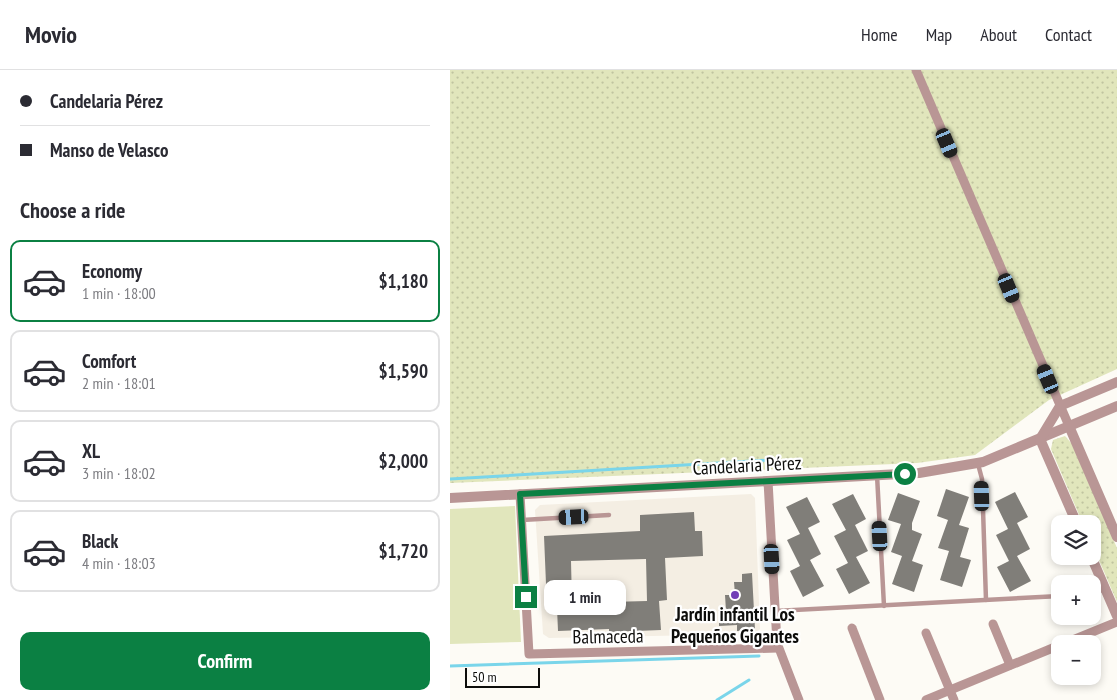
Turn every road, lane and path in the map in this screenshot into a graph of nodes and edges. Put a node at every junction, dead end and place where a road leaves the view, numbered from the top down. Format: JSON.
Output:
{"nodes":[{"id":1,"x":916,"y":70,"type":"edge"},
{"id":2,"x":1117,"y":382,"type":"edge"},
{"id":3,"x":1060,"y":406,"type":"junction"},
{"id":4,"x":1117,"y":406,"type":"edge"},
{"id":5,"x":1069,"y":426,"type":"junction"},
{"id":6,"x":1040,"y":439,"type":"junction"},
{"id":7,"x":978,"y":464,"type":"junction"},
{"id":8,"x":877,"y":475,"type":"junction"},
{"id":9,"x":768,"y":481,"type":"junction"},
{"id":10,"x":520,"y":494,"type":"junction"},
{"id":11,"x":450,"y":498,"type":"edge"},
{"id":12,"x":609,"y":515,"type":"dead end"},
{"id":13,"x":1073,"y":515,"type":"edge"},
{"id":14,"x":522,"y":520,"type":"junction"},
{"id":15,"x":1117,"y":537,"type":"edge"},
{"id":16,"x":1095,"y":565,"type":"edge"},
{"id":17,"x":1105,"y":589,"type":"junction"},
{"id":18,"x":1101,"y":591,"type":"edge"},
{"id":19,"x":1051,"y":596,"type":"edge"},
{"id":20,"x":986,"y":600,"type":"junction"},
{"id":21,"x":884,"y":606,"type":"junction"},
{"id":22,"x":775,"y":612,"type":"junction"},
{"id":23,"x":1117,"y":616,"type":"edge"},
{"id":24,"x":1117,"y":622,"type":"edge"},
{"id":25,"x":993,"y":624,"type":"dead end"},
{"id":26,"x":852,"y":628,"type":"dead end"},
{"id":27,"x":926,"y":633,"type":"dead end"},
{"id":28,"x":1084,"y":635,"type":"edge"},
{"id":29,"x":778,"y":648,"type":"junction"},
{"id":30,"x":1051,"y":648,"type":"edge"},
{"id":31,"x":1010,"y":665,"type":"junction"},
{"id":32,"x":950,"y":690,"type":"junction"},
{"id":33,"x":799,"y":700,"type":"edge"},
{"id":34,"x":880,"y":700,"type":"edge"},
{"id":35,"x":926,"y":700,"type":"edge"},
{"id":36,"x":954,"y":700,"type":"edge"}],
"edges":[{"from":1,"to":3,"type":"street"},
{"from":2,"to":3,"type":"street"},
{"from":3,"to":5,"type":"street"},
{"from":3,"to":6,"type":"street"},
{"from":4,"to":5,"type":"street","name":"Candelaria Pérez"},
{"from":5,"to":6,"type":"street","name":"Candelaria Pérez"},
{"from":5,"to":15,"type":"street"},
{"from":6,"to":7,"type":"street","name":"Candelaria Pérez"},
{"from":6,"to":13,"type":"street"},
{"from":7,"to":8,"type":"street","name":"Candelaria Pérez"},
{"from":7,"to":20,"type":"lane"},
{"from":8,"to":9,"type":"street","name":"Candelaria Pérez"},
{"from":8,"to":21,"type":"lane"},
{"from":9,"to":10,"type":"street","name":"Candelaria Pérez"},
{"from":9,"to":22,"type":"street"},
{"from":10,"to":11,"type":"street","name":"Candelaria Pérez"},
{"from":10,"to":14,"type":"street"},
{"from":12,"to":14,"type":"lane"},
{"from":14,"to":29,"type":"street","name":"Balmaceda"},
{"from":16,"to":17,"type":"street"},
{"from":17,"to":18,"type":"lane"},
{"from":17,"to":23,"type":"street"},
{"from":19,"to":20,"type":"lane"},
{"from":20,"to":21,"type":"lane"},
{"from":21,"to":22,"type":"lane"},
{"from":22,"to":29,"type":"street"},
{"from":24,"to":28,"type":"street"},
{"from":25,"to":31,"type":"street"},
{"from":26,"to":34,"type":"street"},
{"from":27,"to":32,"type":"street"},
{"from":29,"to":33,"type":"street"},
{"from":30,"to":31,"type":"street"},
{"from":31,"to":32,"type":"street"},
{"from":32,"to":35,"type":"street"},
{"from":32,"to":36,"type":"street"}]}
